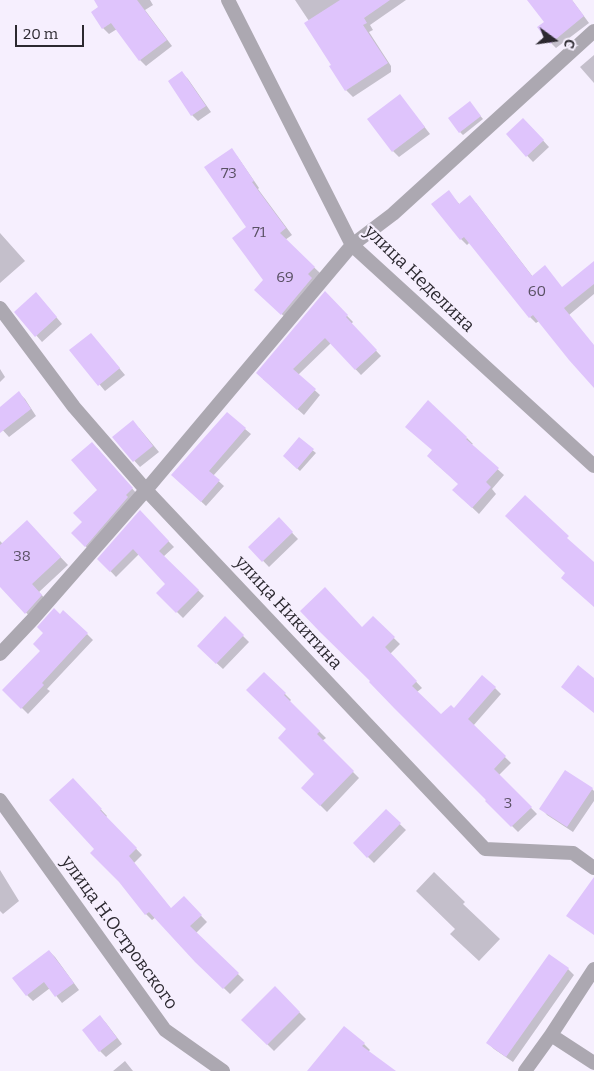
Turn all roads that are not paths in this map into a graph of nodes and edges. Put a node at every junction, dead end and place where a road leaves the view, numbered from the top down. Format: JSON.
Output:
{"nodes":[{"id":1,"x":228,"y":0,"type":"edge"},
{"id":2,"x":594,"y":31,"type":"edge"},
{"id":3,"x":352,"y":245,"type":"junction"},
{"id":4,"x":0,"y":308,"type":"edge"},
{"id":5,"x":594,"y":466,"type":"edge"},
{"id":6,"x":146,"y":490,"type":"junction"},
{"id":7,"x":0,"y":654,"type":"edge"},
{"id":8,"x":0,"y":800,"type":"edge"},
{"id":9,"x":594,"y":868,"type":"edge"},
{"id":10,"x":594,"y":969,"type":"edge"},
{"id":11,"x":551,"y":1035,"type":"junction"},
{"id":12,"x":594,"y":1063,"type":"edge"},
{"id":13,"x":223,"y":1071,"type":"edge"},
{"id":14,"x":525,"y":1071,"type":"edge"}],
"edges":[{"from":1,"to":3,"type":"street","name":"улица Неделина"},
{"from":2,"to":3,"type":"street"},
{"from":3,"to":5,"type":"street","name":"улица Неделина"},
{"from":3,"to":6,"type":"street"},
{"from":4,"to":6,"type":"street","name":"улица Никитина"},
{"from":6,"to":7,"type":"street"},
{"from":6,"to":9,"type":"street","name":"улица Никитина"},
{"from":8,"to":13,"type":"street","name":"улица Н.Островского"},
{"from":10,"to":11,"type":"street"},
{"from":11,"to":12,"type":"street"},
{"from":11,"to":14,"type":"street"}]}
